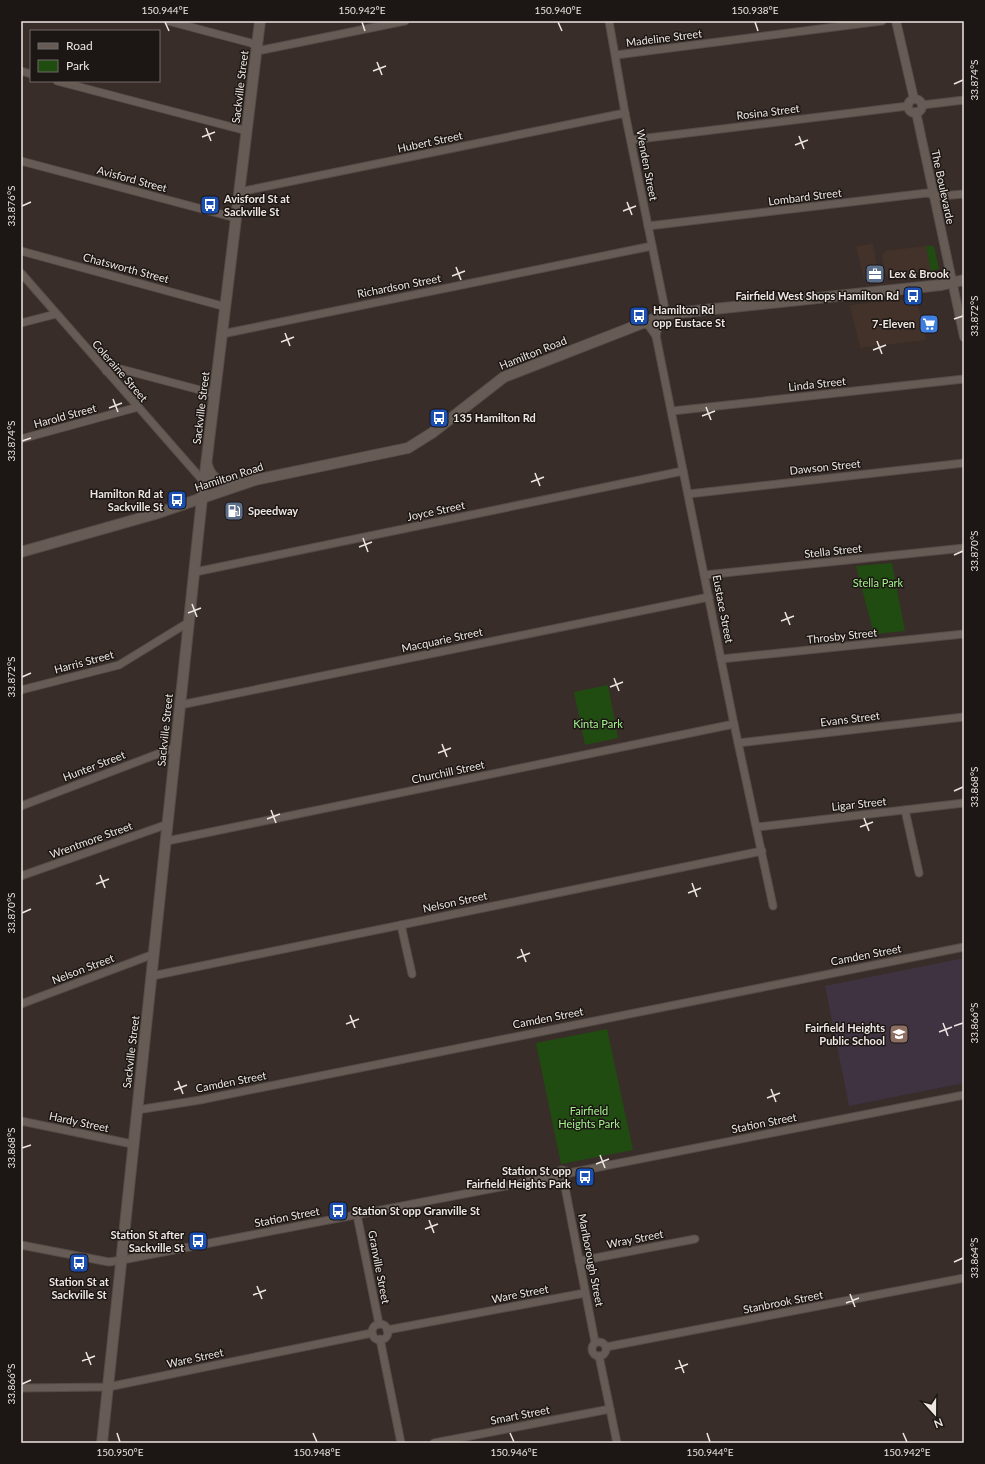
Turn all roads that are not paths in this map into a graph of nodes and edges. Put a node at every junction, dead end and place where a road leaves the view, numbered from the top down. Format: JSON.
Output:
{"nodes":[{"id":1,"x":168,"y":21,"type":"edge"},
{"id":2,"x":260,"y":21,"type":"edge"},
{"id":3,"x":405,"y":21,"type":"edge"},
{"id":4,"x":609,"y":21,"type":"edge"},
{"id":5,"x":882,"y":21,"type":"edge"},
{"id":6,"x":896,"y":21,"type":"edge"},
{"id":7,"x":256,"y":48,"type":"junction"},
{"id":8,"x":616,"y":55,"type":"junction"},
{"id":9,"x":61,"y":82,"type":"edge"},
{"id":10,"x":914,"y":99,"type":"junction"},
{"id":11,"x":964,"y":100,"type":"edge"},
{"id":12,"x":922,"y":105,"type":"junction"},
{"id":13,"x":908,"y":106,"type":"junction"},
{"id":14,"x":916,"y":112,"type":"junction"},
{"id":15,"x":625,"y":114,"type":"junction"},
{"id":16,"x":247,"y":131,"type":"junction"},
{"id":17,"x":631,"y":140,"type":"junction"},
{"id":18,"x":21,"y":161,"type":"edge"},
{"id":19,"x":239,"y":192,"type":"junction"},
{"id":20,"x":933,"y":194,"type":"junction"},
{"id":21,"x":964,"y":194,"type":"edge"},
{"id":22,"x":236,"y":218,"type":"junction"},
{"id":23,"x":648,"y":226,"type":"junction"},
{"id":24,"x":652,"y":246,"type":"junction"},
{"id":25,"x":21,"y":251,"type":"edge"},
{"id":26,"x":21,"y":273,"type":"edge"},
{"id":27,"x":964,"y":280,"type":"edge"},
{"id":28,"x":952,"y":282,"type":"junction"},
{"id":29,"x":226,"y":306,"type":"junction"},
{"id":30,"x":56,"y":314,"type":"junction"},
{"id":31,"x":665,"y":314,"type":"junction"},
{"id":32,"x":642,"y":322,"type":"junction"},
{"id":33,"x":21,"y":323,"type":"edge"},
{"id":34,"x":222,"y":334,"type":"junction"},
{"id":35,"x":656,"y":336,"type":"junction"},
{"id":36,"x":964,"y":337,"type":"edge"},
{"id":37,"x":106,"y":371,"type":"junction"},
{"id":38,"x":964,"y":379,"type":"edge"},
{"id":39,"x":215,"y":394,"type":"junction"},
{"id":40,"x":138,"y":407,"type":"junction"},
{"id":41,"x":672,"y":411,"type":"junction"},
{"id":42,"x":21,"y":439,"type":"edge"},
{"id":43,"x":964,"y":463,"type":"edge"},
{"id":44,"x":207,"y":464,"type":"junction"},
{"id":45,"x":683,"y":471,"type":"junction"},
{"id":46,"x":255,"y":480,"type":"junction"},
{"id":47,"x":204,"y":482,"type":"junction"},
{"id":48,"x":688,"y":494,"type":"junction"},
{"id":49,"x":202,"y":498,"type":"junction"},
{"id":50,"x":964,"y":548,"type":"edge"},
{"id":51,"x":21,"y":552,"type":"edge"},
{"id":52,"x":194,"y":572,"type":"junction"},
{"id":53,"x":705,"y":575,"type":"junction"},
{"id":54,"x":709,"y":597,"type":"junction"},
{"id":55,"x":189,"y":622,"type":"junction"},
{"id":56,"x":964,"y":634,"type":"edge"},
{"id":57,"x":722,"y":659,"type":"junction"},
{"id":58,"x":21,"y":690,"type":"edge"},
{"id":59,"x":180,"y":705,"type":"junction"},
{"id":60,"x":964,"y":717,"type":"edge"},
{"id":61,"x":734,"y":724,"type":"junction"},
{"id":62,"x":738,"y":743,"type":"junction"},
{"id":63,"x":176,"y":747,"type":"junction"},
{"id":64,"x":964,"y":803,"type":"edge"},
{"id":65,"x":21,"y":806,"type":"edge"},
{"id":66,"x":905,"y":810,"type":"junction"},
{"id":67,"x":168,"y":824,"type":"junction"},
{"id":68,"x":757,"y":827,"type":"junction"},
{"id":69,"x":167,"y":840,"type":"junction"},
{"id":70,"x":762,"y":851,"type":"junction"},
{"id":71,"x":919,"y":873,"type":"dead end"},
{"id":72,"x":21,"y":876,"type":"edge"},
{"id":73,"x":773,"y":906,"type":"dead end"},
{"id":74,"x":401,"y":925,"type":"junction"},
{"id":75,"x":964,"y":947,"type":"edge"},
{"id":76,"x":154,"y":954,"type":"junction"},
{"id":77,"x":412,"y":974,"type":"dead end"},
{"id":78,"x":152,"y":976,"type":"junction"},
{"id":79,"x":21,"y":1004,"type":"edge"},
{"id":80,"x":964,"y":1096,"type":"edge"},
{"id":81,"x":137,"y":1110,"type":"junction"},
{"id":82,"x":21,"y":1121,"type":"edge"},
{"id":83,"x":132,"y":1144,"type":"junction"},
{"id":84,"x":569,"y":1174,"type":"junction"},
{"id":85,"x":557,"y":1176,"type":"junction"},
{"id":86,"x":564,"y":1182,"type":"junction"},
{"id":87,"x":357,"y":1215,"type":"junction"},
{"id":88,"x":696,"y":1239,"type":"dead end"},
{"id":89,"x":21,"y":1245,"type":"edge"},
{"id":90,"x":122,"y":1260,"type":"junction"},
{"id":91,"x":579,"y":1262,"type":"junction"},
{"id":92,"x":964,"y":1278,"type":"edge"},
{"id":93,"x":585,"y":1293,"type":"junction"},
{"id":94,"x":379,"y":1324,"type":"junction"},
{"id":95,"x":387,"y":1330,"type":"junction"},
{"id":96,"x":372,"y":1333,"type":"junction"},
{"id":97,"x":380,"y":1339,"type":"junction"},
{"id":98,"x":595,"y":1342,"type":"junction"},
{"id":99,"x":606,"y":1347,"type":"junction"},
{"id":100,"x":599,"y":1356,"type":"junction"},
{"id":101,"x":108,"y":1387,"type":"junction"},
{"id":102,"x":21,"y":1388,"type":"edge"},
{"id":103,"x":610,"y":1409,"type":"junction"},
{"id":104,"x":102,"y":1443,"type":"edge"},
{"id":105,"x":401,"y":1443,"type":"edge"},
{"id":106,"x":434,"y":1443,"type":"edge"},
{"id":107,"x":616,"y":1443,"type":"edge"}],
"edges":[{"from":1,"to":7,"type":"street"},
{"from":2,"to":7,"type":"main road","name":"Sackville Street"},
{"from":3,"to":7,"type":"street"},
{"from":4,"to":8,"type":"street","name":"Wenden Street"},
{"from":5,"to":8,"type":"street","name":"Madeline Street"},
{"from":6,"to":10,"type":"street"},
{"from":7,"to":16,"type":"main road","name":"Sackville Street"},
{"from":8,"to":15,"type":"street","name":"Wenden Street"},
{"from":9,"to":16,"type":"street"},
{"from":10,"to":12,"type":"street"},
{"from":10,"to":13,"type":"street"},
{"from":11,"to":12,"type":"street"},
{"from":12,"to":14,"type":"street"},
{"from":13,"to":14,"type":"street"},
{"from":13,"to":17,"type":"street","name":"Rosina Street"},
{"from":14,"to":20,"type":"street","name":"The Boulevarde"},
{"from":15,"to":17,"type":"street","name":"Wenden Street"},
{"from":15,"to":19,"type":"street","name":"Hubert Street"},
{"from":16,"to":19,"type":"main road","name":"Sackville Street"},
{"from":17,"to":23,"type":"street","name":"Wenden Street"},
{"from":18,"to":22,"type":"street","name":"Avisford Street"},
{"from":19,"to":22,"type":"main road","name":"Sackville Street"},
{"from":20,"to":21,"type":"street","name":"Lombard Street"},
{"from":20,"to":23,"type":"street","name":"Lombard Street"},
{"from":20,"to":28,"type":"street","name":"The Boulevarde"},
{"from":22,"to":29,"type":"main road","name":"Sackville Street"},
{"from":23,"to":24,"type":"street","name":"Wenden Street"},
{"from":24,"to":31,"type":"street","name":"Wenden Street"},
{"from":24,"to":34,"type":"street","name":"Richardson Street"},
{"from":25,"to":29,"type":"street","name":"Chatsworth Street"},
{"from":26,"to":30,"type":"street","name":"Coleraine Street"},
{"from":27,"to":28,"type":"main road","name":"Hamilton Road"},
{"from":28,"to":31,"type":"main road","name":"Hamilton Road"},
{"from":28,"to":36,"type":"street","name":"The Boulevarde"},
{"from":29,"to":34,"type":"main road","name":"Sackville Street"},
{"from":30,"to":33,"type":"street"},
{"from":30,"to":37,"type":"street","name":"Coleraine Street"},
{"from":31,"to":32,"type":"main road","name":"Hamilton Road"},
{"from":31,"to":35,"type":"street"},
{"from":32,"to":35,"type":"street"},
{"from":32,"to":46,"type":"main road","name":"Hamilton Road"},
{"from":34,"to":39,"type":"main road","name":"Sackville Street"},
{"from":35,"to":41,"type":"street","name":"Eustace Street"},
{"from":37,"to":39,"type":"street"},
{"from":37,"to":40,"type":"street","name":"Coleraine Street"},
{"from":38,"to":41,"type":"street","name":"Linda Street"},
{"from":39,"to":44,"type":"main road","name":"Sackville Street"},
{"from":40,"to":42,"type":"street","name":"Harold Street"},
{"from":40,"to":47,"type":"street","name":"Coleraine Street"},
{"from":41,"to":45,"type":"street","name":"Eustace Street"},
{"from":43,"to":48,"type":"street","name":"Dawson Street"},
{"from":44,"to":46,"type":"main road"},
{"from":44,"to":47,"type":"main road","name":"Sackville Street"},
{"from":45,"to":48,"type":"street","name":"Eustace Street"},
{"from":45,"to":52,"type":"street","name":"Joyce Street"},
{"from":46,"to":49,"type":"main road","name":"Hamilton Road"},
{"from":47,"to":49,"type":"main road","name":"Sackville Street"},
{"from":48,"to":53,"type":"street","name":"Eustace Street"},
{"from":49,"to":51,"type":"main road","name":"Hamilton Road"},
{"from":49,"to":52,"type":"main road","name":"Sackville Street"},
{"from":50,"to":53,"type":"street","name":"Stella Street"},
{"from":52,"to":55,"type":"main road","name":"Sackville Street"},
{"from":53,"to":54,"type":"street","name":"Eustace Street"},
{"from":54,"to":57,"type":"street","name":"Eustace Street"},
{"from":54,"to":59,"type":"street","name":"Macquarie Street"},
{"from":55,"to":58,"type":"street","name":"Harris Street"},
{"from":55,"to":59,"type":"main road","name":"Sackville Street"},
{"from":56,"to":57,"type":"street","name":"Throsby Street"},
{"from":57,"to":61,"type":"street","name":"Eustace Street"},
{"from":59,"to":63,"type":"main road","name":"Sackville Street"},
{"from":60,"to":62,"type":"street","name":"Evans Street"},
{"from":61,"to":62,"type":"street","name":"Eustace Street"},
{"from":61,"to":69,"type":"street","name":"Churchill Street"},
{"from":62,"to":68,"type":"street","name":"Eustace Street"},
{"from":63,"to":65,"type":"street","name":"Hunter Street"},
{"from":63,"to":67,"type":"main road","name":"Sackville Street"},
{"from":64,"to":66,"type":"street","name":"Ligar Street"},
{"from":66,"to":68,"type":"street","name":"Ligar Street"},
{"from":66,"to":71,"type":"street"},
{"from":67,"to":69,"type":"main road","name":"Sackville Street"},
{"from":67,"to":72,"type":"street","name":"Wrentmore Street"},
{"from":68,"to":70,"type":"street","name":"Eustace Street"},
{"from":69,"to":76,"type":"main road","name":"Sackville Street"},
{"from":70,"to":73,"type":"street","name":"Eustace Street"},
{"from":70,"to":74,"type":"street","name":"Nelson Street"},
{"from":74,"to":77,"type":"street"},
{"from":74,"to":78,"type":"street","name":"Nelson Street"},
{"from":75,"to":81,"type":"street","name":"Camden Street"},
{"from":76,"to":78,"type":"main road","name":"Sackville Street"},
{"from":76,"to":79,"type":"street","name":"Nelson Street"},
{"from":78,"to":81,"type":"main road","name":"Sackville Street"},
{"from":80,"to":84,"type":"street","name":"Station Street"},
{"from":81,"to":83,"type":"main road","name":"Sackville Street"},
{"from":82,"to":83,"type":"street","name":"Hardy Street"},
{"from":83,"to":90,"type":"main road","name":"Sackville Street"},
{"from":84,"to":85,"type":"street"},
{"from":84,"to":86,"type":"street"},
{"from":85,"to":86,"type":"street"},
{"from":85,"to":87,"type":"street","name":"Station Street"},
{"from":86,"to":91,"type":"street","name":"Marlborough Street"},
{"from":87,"to":90,"type":"street","name":"Station Street"},
{"from":87,"to":94,"type":"street","name":"Granville Street"},
{"from":88,"to":91,"type":"street","name":"Wray Street"},
{"from":89,"to":90,"type":"street","name":"Station Street"},
{"from":90,"to":101,"type":"main road","name":"Sackville Street"},
{"from":91,"to":93,"type":"street","name":"Marlborough Street"},
{"from":92,"to":99,"type":"street","name":"Stanbrook Street"},
{"from":93,"to":95,"type":"street","name":"Ware Street"},
{"from":93,"to":98,"type":"street","name":"Marlborough Street"},
{"from":94,"to":95,"type":"street"},
{"from":94,"to":96,"type":"street"},
{"from":95,"to":97,"type":"street"},
{"from":96,"to":97,"type":"street"},
{"from":96,"to":101,"type":"street","name":"Ware Street"},
{"from":97,"to":105,"type":"street"},
{"from":98,"to":99,"type":"street"},
{"from":98,"to":100,"type":"street"},
{"from":99,"to":100,"type":"street"},
{"from":100,"to":103,"type":"street"},
{"from":101,"to":102,"type":"street","name":"Ware Street"},
{"from":101,"to":104,"type":"main road","name":"Sackville Street"},
{"from":103,"to":106,"type":"street","name":"Smart Street"},
{"from":103,"to":107,"type":"street"}]}
